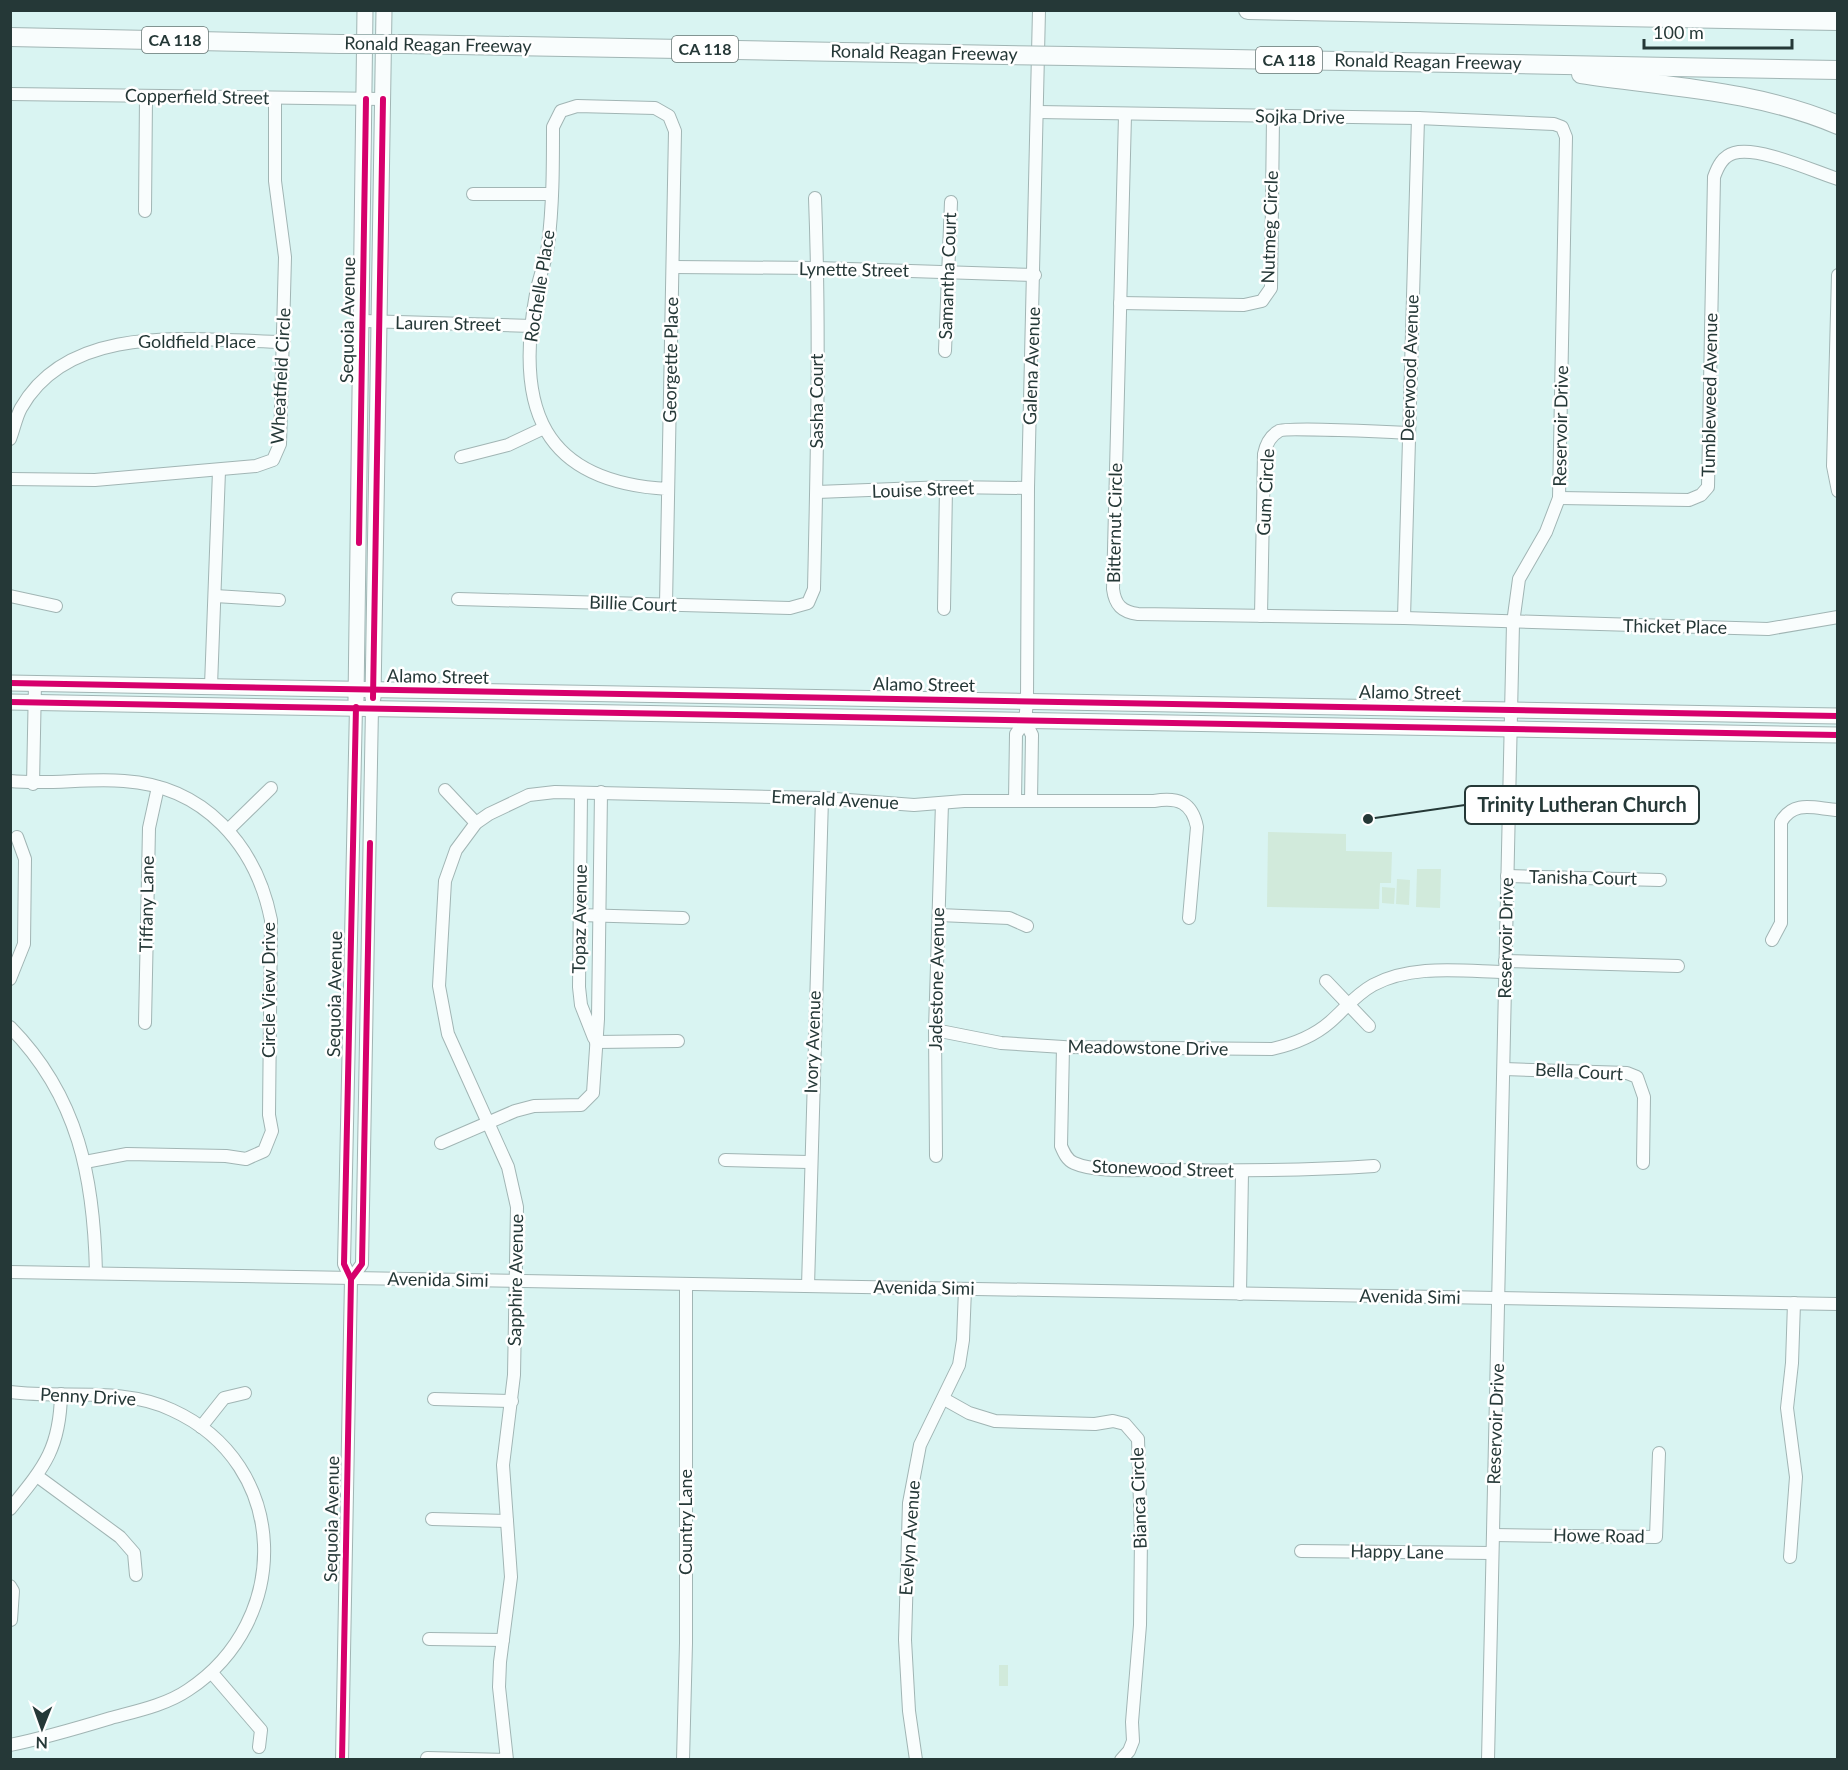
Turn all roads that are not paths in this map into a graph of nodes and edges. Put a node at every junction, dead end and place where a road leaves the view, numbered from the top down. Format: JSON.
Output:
{"nodes":[{"id":1,"x":365,"y":10,"type":"edge"},
{"id":2,"x":384,"y":10,"type":"edge"},
{"id":3,"x":1039,"y":10,"type":"edge"},
{"id":4,"x":1248,"y":10,"type":"edge"},
{"id":5,"x":1654,"y":10,"type":"edge"},
{"id":6,"x":1597,"y":17,"type":"junction"},
{"id":7,"x":1838,"y":21,"type":"edge"},
{"id":8,"x":10,"y":37,"type":"edge"},
{"id":9,"x":1508,"y":64,"type":"junction"},
{"id":10,"x":1838,"y":70,"type":"edge"},
{"id":11,"x":10,"y":93,"type":"edge"},
{"id":12,"x":147,"y":96,"type":"junction"},
{"id":13,"x":275,"y":98,"type":"junction"},
{"id":14,"x":366,"y":99,"type":"junction"},
{"id":15,"x":383,"y":99,"type":"junction"},
{"id":16,"x":1038,"y":112,"type":"junction"},
{"id":17,"x":1125,"y":115,"type":"junction"},
{"id":18,"x":669,"y":116,"type":"joint"},
{"id":19,"x":1273,"y":117,"type":"junction"},
{"id":20,"x":1418,"y":118,"type":"junction"},
{"id":21,"x":1838,"y":125,"type":"edge"},
{"id":22,"x":1562,"y":127,"type":"joint"},
{"id":23,"x":1838,"y":179,"type":"edge"},
{"id":24,"x":473,"y":194,"type":"dead end"},
{"id":25,"x":552,"y":194,"type":"junction"},
{"id":26,"x":815,"y":198,"type":"dead end"},
{"id":27,"x":951,"y":202,"type":"dead end"},
{"id":28,"x":145,"y":211,"type":"dead end"},
{"id":29,"x":673,"y":267,"type":"junction"},
{"id":30,"x":818,"y":268,"type":"junction"},
{"id":31,"x":949,"y":272,"type":"junction"},
{"id":32,"x":1035,"y":275,"type":"junction"},
{"id":33,"x":1838,"y":276,"type":"edge"},
{"id":34,"x":1120,"y":303,"type":"junction"},
{"id":35,"x":363,"y":321,"type":"junction"},
{"id":36,"x":379,"y":322,"type":"junction"},
{"id":37,"x":532,"y":326,"type":"junction"},
{"id":38,"x":284,"y":342,"type":"junction"},
{"id":39,"x":945,"y":351,"type":"dead end"},
{"id":40,"x":544,"y":428,"type":"junction"},
{"id":41,"x":1408,"y":433,"type":"junction"},
{"id":42,"x":10,"y":439,"type":"edge"},
{"id":43,"x":461,"y":457,"type":"dead end"},
{"id":44,"x":219,"y":471,"type":"junction"},
{"id":45,"x":10,"y":479,"type":"edge"},
{"id":46,"x":946,"y":487,"type":"junction"},
{"id":47,"x":1028,"y":488,"type":"junction"},
{"id":48,"x":668,"y":489,"type":"junction"},
{"id":49,"x":1838,"y":491,"type":"edge"},
{"id":50,"x":817,"y":492,"type":"junction"},
{"id":51,"x":1559,"y":498,"type":"junction"},
{"id":52,"x":10,"y":596,"type":"edge"},
{"id":53,"x":215,"y":596,"type":"junction"},
{"id":54,"x":458,"y":599,"type":"dead end"},
{"id":55,"x":279,"y":600,"type":"dead end"},
{"id":56,"x":808,"y":603,"type":"joint"},
{"id":57,"x":666,"y":604,"type":"junction"},
{"id":58,"x":56,"y":606,"type":"dead end"},
{"id":59,"x":944,"y":609,"type":"dead end"},
{"id":60,"x":1262,"y":616,"type":"junction"},
{"id":61,"x":1838,"y":617,"type":"edge"},
{"id":62,"x":1404,"y":618,"type":"junction"},
{"id":63,"x":1513,"y":623,"type":"junction"},
{"id":64,"x":10,"y":683,"type":"edge"},
{"id":65,"x":35,"y":683,"type":"junction"},
{"id":66,"x":211,"y":686,"type":"junction"},
{"id":67,"x":374,"y":690,"type":"junction"},
{"id":68,"x":357,"y":691,"type":"junction"},
{"id":69,"x":10,"y":702,"type":"edge"},
{"id":70,"x":1027,"y":702,"type":"junction"},
{"id":71,"x":34,"y":703,"type":"junction"},
{"id":72,"x":356,"y":707,"type":"junction"},
{"id":73,"x":372,"y":707,"type":"junction"},
{"id":74,"x":1511,"y":710,"type":"junction"},
{"id":75,"x":1838,"y":716,"type":"edge"},
{"id":76,"x":1025,"y":721,"type":"junction"},
{"id":77,"x":1510,"y":729,"type":"junction"},
{"id":78,"x":1838,"y":735,"type":"edge"},
{"id":79,"x":10,"y":782,"type":"edge"},
{"id":80,"x":33,"y":784,"type":"junction"},
{"id":81,"x":158,"y":787,"type":"junction"},
{"id":82,"x":272,"y":788,"type":"dead end"},
{"id":83,"x":445,"y":790,"type":"dead end"},
{"id":84,"x":601,"y":792,"type":"junction"},
{"id":85,"x":581,"y":793,"type":"junction"},
{"id":86,"x":822,"y":798,"type":"junction"},
{"id":87,"x":1015,"y":801,"type":"junction"},
{"id":88,"x":1031,"y":801,"type":"junction"},
{"id":89,"x":942,"y":803,"type":"junction"},
{"id":90,"x":1838,"y":810,"type":"edge"},
{"id":91,"x":476,"y":823,"type":"junction"},
{"id":92,"x":228,"y":830,"type":"junction"},
{"id":93,"x":17,"y":837,"type":"dead end"},
{"id":94,"x":1506,"y":876,"type":"junction"},
{"id":95,"x":1660,"y":880,"type":"dead end"},
{"id":96,"x":579,"y":915,"type":"junction"},
{"id":97,"x":939,"y":915,"type":"junction"},
{"id":98,"x":598,"y":916,"type":"junction"},
{"id":99,"x":683,"y":918,"type":"dead end"},
{"id":100,"x":1189,"y":918,"type":"dead end"},
{"id":101,"x":1027,"y":927,"type":"dead end"},
{"id":102,"x":1772,"y":940,"type":"dead end"},
{"id":103,"x":1505,"y":966,"type":"junction"},
{"id":104,"x":1678,"y":966,"type":"dead end"},
{"id":105,"x":10,"y":979,"type":"edge"},
{"id":106,"x":1326,"y":981,"type":"dead end"},
{"id":107,"x":1348,"y":1003,"type":"junction"},
{"id":108,"x":145,"y":1023,"type":"dead end"},
{"id":109,"x":1369,"y":1026,"type":"dead end"},
{"id":110,"x":10,"y":1027,"type":"edge"},
{"id":111,"x":935,"y":1030,"type":"junction"},
{"id":112,"x":678,"y":1041,"type":"dead end"},
{"id":113,"x":596,"y":1042,"type":"junction"},
{"id":114,"x":1063,"y":1047,"type":"junction"},
{"id":115,"x":1504,"y":1069,"type":"junction"},
{"id":116,"x":488,"y":1122,"type":"junction"},
{"id":117,"x":441,"y":1143,"type":"dead end"},
{"id":118,"x":936,"y":1156,"type":"dead end"},
{"id":119,"x":725,"y":1160,"type":"dead end"},
{"id":120,"x":85,"y":1162,"type":"junction"},
{"id":121,"x":809,"y":1162,"type":"junction"},
{"id":122,"x":1643,"y":1163,"type":"dead end"},
{"id":123,"x":1374,"y":1166,"type":"dead end"},
{"id":124,"x":1242,"y":1172,"type":"junction"},
{"id":125,"x":10,"y":1272,"type":"edge"},
{"id":126,"x":96,"y":1273,"type":"junction"},
{"id":127,"x":351,"y":1279,"type":"junction"},
{"id":128,"x":516,"y":1281,"type":"junction"},
{"id":129,"x":686,"y":1285,"type":"junction"},
{"id":130,"x":808,"y":1286,"type":"junction"},
{"id":131,"x":965,"y":1289,"type":"junction"},
{"id":132,"x":1240,"y":1294,"type":"junction"},
{"id":133,"x":1500,"y":1298,"type":"junction"},
{"id":134,"x":1794,"y":1303,"type":"junction"},
{"id":135,"x":1838,"y":1304,"type":"edge"},
{"id":136,"x":10,"y":1392,"type":"edge"},
{"id":137,"x":245,"y":1393,"type":"dead end"},
{"id":138,"x":61,"y":1394,"type":"junction"},
{"id":139,"x":434,"y":1399,"type":"dead end"},
{"id":140,"x":944,"y":1399,"type":"junction"},
{"id":141,"x":512,"y":1401,"type":"junction"},
{"id":142,"x":201,"y":1427,"type":"junction"},
{"id":143,"x":1659,"y":1453,"type":"dead end"},
{"id":144,"x":37,"y":1476,"type":"junction"},
{"id":145,"x":10,"y":1509,"type":"edge"},
{"id":146,"x":432,"y":1519,"type":"dead end"},
{"id":147,"x":507,"y":1521,"type":"junction"},
{"id":148,"x":1493,"y":1535,"type":"junction"},
{"id":149,"x":1301,"y":1551,"type":"dead end"},
{"id":150,"x":1492,"y":1553,"type":"junction"},
{"id":151,"x":1790,"y":1557,"type":"dead end"},
{"id":152,"x":136,"y":1575,"type":"dead end"},
{"id":153,"x":10,"y":1586,"type":"edge"},
{"id":154,"x":10,"y":1620,"type":"edge"},
{"id":155,"x":429,"y":1639,"type":"dead end"},
{"id":156,"x":503,"y":1640,"type":"junction"},
{"id":157,"x":212,"y":1673,"type":"junction"},
{"id":158,"x":10,"y":1745,"type":"edge"},
{"id":159,"x":259,"y":1748,"type":"dead end"},
{"id":160,"x":427,"y":1758,"type":"edge"},
{"id":161,"x":342,"y":1760,"type":"edge"},
{"id":162,"x":507,"y":1760,"type":"edge"},
{"id":163,"x":683,"y":1760,"type":"edge"},
{"id":164,"x":916,"y":1760,"type":"edge"},
{"id":165,"x":1121,"y":1760,"type":"edge"},
{"id":166,"x":1488,"y":1760,"type":"edge"}],
"edges":[{"from":1,"to":14,"type":"main road","name":"Sequoia Avenue"},
{"from":2,"to":15,"type":"main road","name":"Sequoia Avenue"},
{"from":3,"to":16,"type":"street","name":"Galena Avenue"},
{"from":4,"to":6,"type":"highway"},
{"from":5,"to":6,"type":"highway"},
{"from":6,"to":7,"type":"highway"},
{"from":8,"to":9,"type":"highway","name":"Ronald Reagan Freeway","number":"CA 118","bridge":true},
{"from":9,"to":10,"type":"highway","name":"Ronald Reagan Freeway","number":"CA 118"},
{"from":9,"to":21,"type":"highway"},
{"from":11,"to":12,"type":"street","name":"Copperfield Street"},
{"from":12,"to":13,"type":"street","name":"Copperfield Street"},
{"from":12,"to":28,"type":"street"},
{"from":13,"to":14,"type":"street","name":"Copperfield Street"},
{"from":13,"to":38,"type":"street","name":"Wheatfield Circle"},
{"from":14,"to":15,"type":"street","name":"Copperfield Street"},
{"from":14,"to":35,"type":"main road","name":"Sequoia Avenue"},
{"from":15,"to":36,"type":"main road","name":"Sequoia Avenue"},
{"from":16,"to":17,"type":"street","name":"Sojka Drive"},
{"from":16,"to":32,"type":"street","name":"Galena Avenue"},
{"from":17,"to":19,"type":"street","name":"Sojka Drive"},
{"from":17,"to":34,"type":"street","name":"Bitternut Circle"},
{"from":18,"to":25,"type":"street","name":"Rochelle Place"},
{"from":18,"to":29,"type":"street","name":"Georgette Place"},
{"from":19,"to":20,"type":"street","name":"Sojka Drive"},
{"from":19,"to":34,"type":"street","name":"Nutmeg Circle"},
{"from":20,"to":22,"type":"street","name":"Sojka Drive"},
{"from":20,"to":41,"type":"street","name":"Deerwood Avenue"},
{"from":22,"to":51,"type":"street","name":"Reservoir Drive"},
{"from":23,"to":51,"type":"street","name":"Tumbleweed Avenue"},
{"from":24,"to":25,"type":"street"},
{"from":25,"to":37,"type":"street","name":"Rochelle Place"},
{"from":26,"to":30,"type":"street","name":"Sasha Court"},
{"from":27,"to":31,"type":"street","name":"Samantha Court"},
{"from":29,"to":30,"type":"street","name":"Lynette Street"},
{"from":29,"to":48,"type":"street","name":"Georgette Place"},
{"from":30,"to":31,"type":"street","name":"Lynette Street"},
{"from":30,"to":50,"type":"street","name":"Sasha Court"},
{"from":31,"to":32,"type":"street","name":"Lynette Street"},
{"from":31,"to":39,"type":"street","name":"Samantha Court"},
{"from":32,"to":47,"type":"street","name":"Galena Avenue"},
{"from":33,"to":49,"type":"street"},
{"from":34,"to":60,"type":"street","name":"Bitternut Circle"},
{"from":35,"to":36,"type":"street","name":"Lauren Street"},
{"from":35,"to":68,"type":"main road","name":"Sequoia Avenue"},
{"from":36,"to":37,"type":"street","name":"Lauren Street"},
{"from":36,"to":67,"type":"main road","name":"Sequoia Avenue"},
{"from":37,"to":40,"type":"street","name":"Rochelle Place"},
{"from":38,"to":42,"type":"street","name":"Goldfield Place"},
{"from":38,"to":44,"type":"street","name":"Wheatfield Circle"},
{"from":40,"to":43,"type":"street"},
{"from":40,"to":48,"type":"street","name":"Rochelle Place"},
{"from":41,"to":60,"type":"street","name":"Gum Circle"},
{"from":41,"to":62,"type":"street","name":"Deerwood Avenue"},
{"from":44,"to":45,"type":"street","name":"Wheatfield Circle"},
{"from":44,"to":53,"type":"street"},
{"from":46,"to":47,"type":"street","name":"Louise Street"},
{"from":46,"to":50,"type":"street","name":"Louise Street"},
{"from":46,"to":59,"type":"street"},
{"from":47,"to":70,"type":"street","name":"Galena Avenue"},
{"from":48,"to":57,"type":"street","name":"Georgette Place"},
{"from":50,"to":56,"type":"street","name":"Sasha Court"},
{"from":51,"to":63,"type":"street","name":"Reservoir Drive"},
{"from":52,"to":58,"type":"street"},
{"from":53,"to":55,"type":"street"},
{"from":53,"to":66,"type":"street"},
{"from":54,"to":57,"type":"street","name":"Billie Court"},
{"from":56,"to":57,"type":"street","name":"Billie Court"},
{"from":60,"to":62,"type":"street","name":"Bitternut Circle"},
{"from":61,"to":63,"type":"street","name":"Thicket Place"},
{"from":62,"to":63,"type":"street","name":"Bitternut Circle"},
{"from":63,"to":74,"type":"street","name":"Reservoir Drive"},
{"from":64,"to":65,"type":"main road","name":"Alamo Street"},
{"from":65,"to":66,"type":"main road","name":"Alamo Street"},
{"from":65,"to":71,"type":"street"},
{"from":66,"to":68,"type":"main road","name":"Alamo Street"},
{"from":67,"to":68,"type":"main road","name":"Alamo Street"},
{"from":67,"to":70,"type":"main road","name":"Alamo Street"},
{"from":67,"to":73,"type":"main road","name":"Sequoia Avenue"},
{"from":68,"to":72,"type":"main road","name":"Sequoia Avenue"},
{"from":69,"to":71,"type":"main road","name":"Alamo Street"},
{"from":70,"to":74,"type":"main road","name":"Alamo Street"},
{"from":70,"to":76,"type":"street","name":"Galena Avenue"},
{"from":71,"to":72,"type":"main road","name":"Alamo Street"},
{"from":71,"to":80,"type":"street"},
{"from":72,"to":73,"type":"main road","name":"Alamo Street"},
{"from":72,"to":127,"type":"street","name":"Sequoia Avenue"},
{"from":73,"to":76,"type":"main road","name":"Alamo Street"},
{"from":73,"to":127,"type":"street","name":"Sequoia Avenue"},
{"from":74,"to":75,"type":"main road","name":"Alamo Street"},
{"from":74,"to":77,"type":"street","name":"Reservoir Drive"},
{"from":76,"to":77,"type":"main road","name":"Alamo Street"},
{"from":76,"to":87,"type":"street","name":"Galena Avenue"},
{"from":76,"to":88,"type":"street","name":"Galena Avenue"},
{"from":77,"to":78,"type":"main road","name":"Alamo Street"},
{"from":77,"to":94,"type":"street","name":"Reservoir Drive"},
{"from":79,"to":80,"type":"street","name":"Circle View Drive"},
{"from":80,"to":81,"type":"street","name":"Circle View Drive"},
{"from":81,"to":92,"type":"street","name":"Circle View Drive"},
{"from":81,"to":108,"type":"street","name":"Tiffany Lane"},
{"from":82,"to":92,"type":"street"},
{"from":83,"to":91,"type":"street"},
{"from":84,"to":85,"type":"street","name":"Emerald Avenue"},
{"from":84,"to":86,"type":"street","name":"Emerald Avenue"},
{"from":84,"to":98,"type":"street","name":"Topaz Avenue"},
{"from":85,"to":91,"type":"street","name":"Emerald Avenue"},
{"from":85,"to":96,"type":"street","name":"Topaz Avenue"},
{"from":86,"to":89,"type":"street","name":"Emerald Avenue"},
{"from":86,"to":121,"type":"street","name":"Ivory Avenue"},
{"from":87,"to":88,"type":"street","name":"Emerald Avenue"},
{"from":87,"to":89,"type":"street","name":"Emerald Avenue"},
{"from":88,"to":100,"type":"street","name":"Emerald Avenue"},
{"from":89,"to":97,"type":"street","name":"Jadestone Avenue"},
{"from":90,"to":102,"type":"street"},
{"from":91,"to":116,"type":"street","name":"Sapphire Avenue"},
{"from":92,"to":120,"type":"street","name":"Circle View Drive"},
{"from":93,"to":105,"type":"street"},
{"from":94,"to":95,"type":"street","name":"Tanisha Court"},
{"from":94,"to":103,"type":"street","name":"Reservoir Drive"},
{"from":96,"to":98,"type":"street"},
{"from":96,"to":113,"type":"street","name":"Topaz Avenue"},
{"from":97,"to":101,"type":"street"},
{"from":97,"to":111,"type":"street","name":"Jadestone Avenue"},
{"from":98,"to":99,"type":"street"},
{"from":98,"to":113,"type":"street","name":"Topaz Avenue"},
{"from":103,"to":104,"type":"street","name":"Meadowstone Drive"},
{"from":103,"to":107,"type":"street","name":"Meadowstone Drive"},
{"from":103,"to":115,"type":"street","name":"Reservoir Drive"},
{"from":106,"to":107,"type":"street"},
{"from":107,"to":109,"type":"street"},
{"from":107,"to":114,"type":"street","name":"Meadowstone Drive"},
{"from":110,"to":120,"type":"street"},
{"from":111,"to":114,"type":"street","name":"Meadowstone Drive"},
{"from":111,"to":118,"type":"street","name":"Jadestone Avenue"},
{"from":112,"to":113,"type":"street"},
{"from":113,"to":116,"type":"street","name":"Topaz Avenue"},
{"from":114,"to":124,"type":"street","name":"Stonewood Street"},
{"from":115,"to":122,"type":"street","name":"Bella Court"},
{"from":115,"to":133,"type":"street","name":"Reservoir Drive"},
{"from":116,"to":117,"type":"street","name":"Topaz Avenue"},
{"from":116,"to":128,"type":"street","name":"Sapphire Avenue"},
{"from":119,"to":121,"type":"street"},
{"from":120,"to":126,"type":"street"},
{"from":121,"to":130,"type":"street","name":"Ivory Avenue"},
{"from":123,"to":124,"type":"street","name":"Stonewood Street"},
{"from":124,"to":132,"type":"street"},
{"from":125,"to":126,"type":"street","name":"Avenida Simi"},
{"from":126,"to":127,"type":"street","name":"Avenida Simi"},
{"from":127,"to":128,"type":"street","name":"Avenida Simi"},
{"from":127,"to":161,"type":"street","name":"Sequoia Avenue"},
{"from":128,"to":129,"type":"street","name":"Avenida Simi"},
{"from":128,"to":141,"type":"street","name":"Sapphire Avenue"},
{"from":129,"to":130,"type":"street","name":"Avenida Simi"},
{"from":129,"to":163,"type":"street","name":"Country Lane"},
{"from":130,"to":131,"type":"street","name":"Avenida Simi"},
{"from":131,"to":132,"type":"street","name":"Avenida Simi"},
{"from":131,"to":140,"type":"street","name":"Evelyn Avenue"},
{"from":132,"to":133,"type":"street","name":"Avenida Simi"},
{"from":133,"to":134,"type":"street","name":"Avenida Simi"},
{"from":133,"to":148,"type":"street","name":"Reservoir Drive"},
{"from":134,"to":135,"type":"street","name":"Avenida Simi"},
{"from":134,"to":151,"type":"street"},
{"from":136,"to":138,"type":"street","name":"Penny Drive"},
{"from":137,"to":142,"type":"street"},
{"from":138,"to":142,"type":"street","name":"Penny Drive"},
{"from":138,"to":144,"type":"street"},
{"from":139,"to":141,"type":"street"},
{"from":140,"to":164,"type":"street","name":"Evelyn Avenue"},
{"from":140,"to":165,"type":"street","name":"Bianca Circle"},
{"from":141,"to":147,"type":"street","name":"Sapphire Avenue"},
{"from":142,"to":157,"type":"street","name":"Penny Drive"},
{"from":143,"to":148,"type":"street","name":"Howe Road"},
{"from":144,"to":145,"type":"street"},
{"from":144,"to":152,"type":"street"},
{"from":146,"to":147,"type":"street"},
{"from":147,"to":156,"type":"street","name":"Sapphire Avenue"},
{"from":148,"to":150,"type":"street","name":"Reservoir Drive"},
{"from":149,"to":150,"type":"street","name":"Happy Lane"},
{"from":150,"to":166,"type":"street","name":"Reservoir Drive"},
{"from":153,"to":154,"type":"street"},
{"from":155,"to":156,"type":"street"},
{"from":156,"to":162,"type":"street","name":"Sapphire Avenue"},
{"from":157,"to":158,"type":"street","name":"Penny Drive"},
{"from":157,"to":159,"type":"street"},
{"from":160,"to":162,"type":"street"}]}
